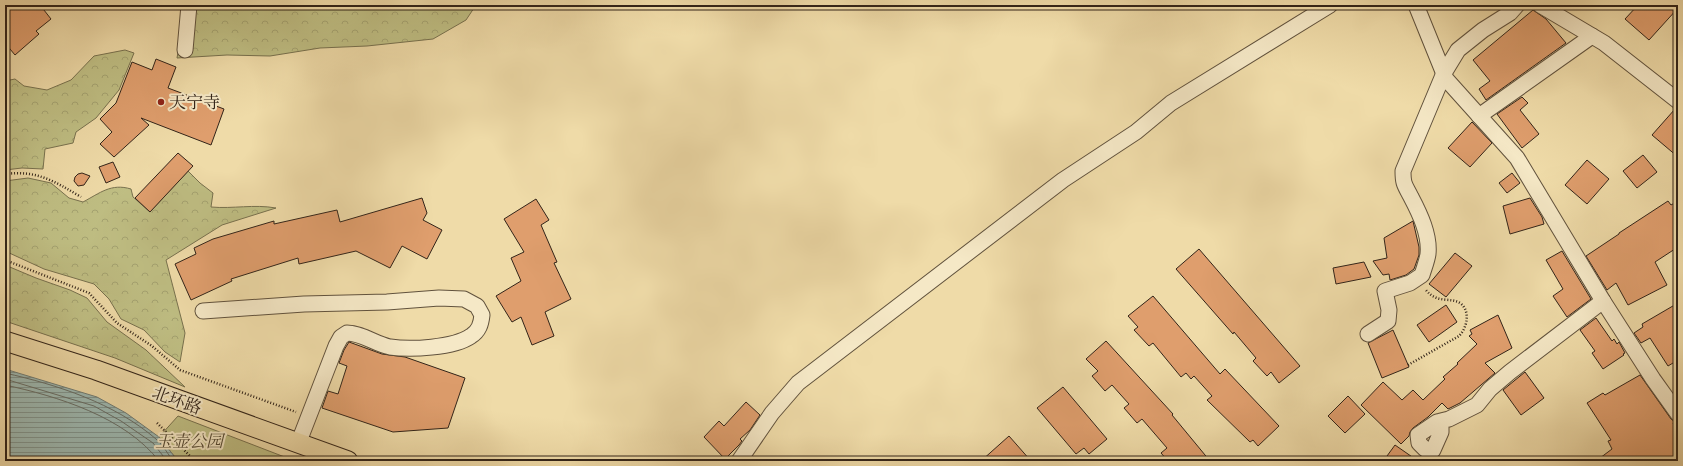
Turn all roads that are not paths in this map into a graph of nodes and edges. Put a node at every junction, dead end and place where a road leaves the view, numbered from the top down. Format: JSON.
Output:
{"nodes":[{"id":1,"x":189,"y":5,"type":"edge"},
{"id":2,"x":1330,"y":5,"type":"edge"},
{"id":3,"x":1416,"y":5,"type":"edge"},
{"id":4,"x":1517,"y":5,"type":"edge"},
{"id":5,"x":1540,"y":5,"type":"edge"},
{"id":6,"x":1592,"y":36,"type":"junction"},
{"id":7,"x":185,"y":50,"type":"dead end"},
{"id":8,"x":1444,"y":73,"type":"junction"},
{"id":9,"x":1678,"y":101,"type":"edge"},
{"id":10,"x":1479,"y":116,"type":"junction"},
{"id":11,"x":1603,"y":301,"type":"junction"},
{"id":12,"x":202,"y":311,"type":"dead end"},
{"id":13,"x":1368,"y":334,"type":"dead end"},
{"id":14,"x":5,"y":341,"type":"edge"},
{"id":15,"x":1678,"y":414,"type":"edge"},
{"id":16,"x":1440,"y":421,"type":"dead end"},
{"id":17,"x":298,"y":444,"type":"junction"},
{"id":18,"x":348,"y":461,"type":"edge"},
{"id":19,"x":739,"y":461,"type":"edge"}],
"edges":[{"from":1,"to":7,"type":"street"},
{"from":2,"to":19,"type":"street"},
{"from":3,"to":8,"type":"street"},
{"from":4,"to":8,"type":"street"},
{"from":5,"to":6,"type":"street"},
{"from":6,"to":9,"type":"street"},
{"from":6,"to":10,"type":"street"},
{"from":8,"to":10,"type":"street"},
{"from":8,"to":13,"type":"street"},
{"from":10,"to":11,"type":"street"},
{"from":11,"to":15,"type":"street"},
{"from":11,"to":16,"type":"street"},
{"from":12,"to":17,"type":"street"},
{"from":14,"to":17,"type":"main road","name":"北环路"},
{"from":17,"to":18,"type":"main road","name":"北环路"}]}
